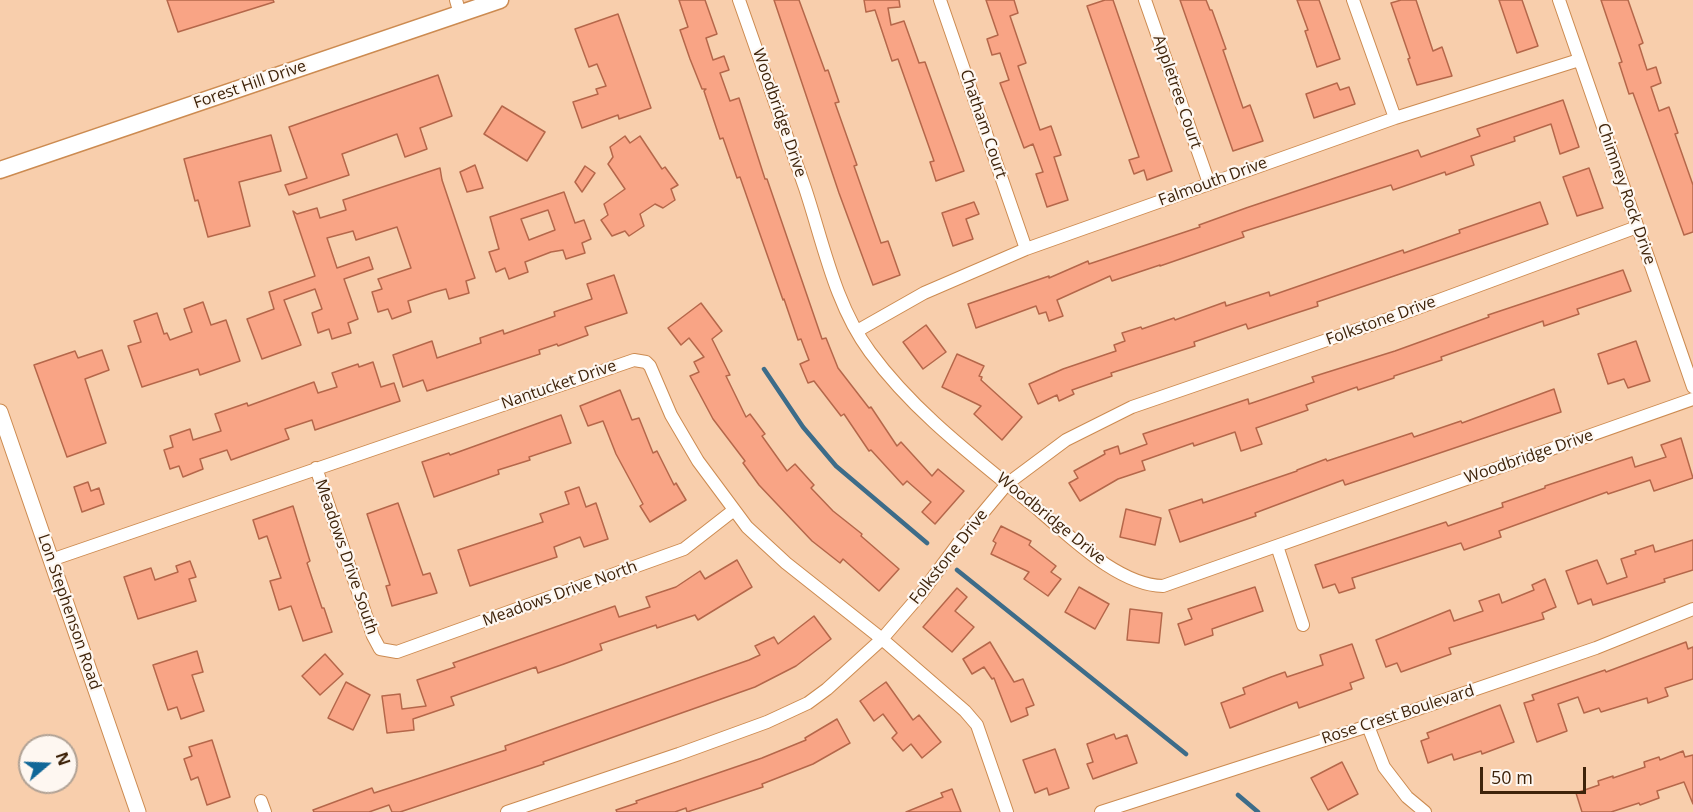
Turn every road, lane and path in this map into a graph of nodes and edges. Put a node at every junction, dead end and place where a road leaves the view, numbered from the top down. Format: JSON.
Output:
{"nodes":[{"id":1,"x":500,"y":0,"type":"edge"},
{"id":2,"x":739,"y":0,"type":"edge"},
{"id":3,"x":940,"y":0,"type":"edge"},
{"id":4,"x":1145,"y":0,"type":"edge"},
{"id":5,"x":1353,"y":0,"type":"edge"},
{"id":6,"x":1559,"y":0,"type":"edge"},
{"id":7,"x":458,"y":7,"type":"edge"},
{"id":8,"x":1579,"y":60,"type":"junction"},
{"id":9,"x":1395,"y":118,"type":"junction"},
{"id":10,"x":0,"y":170,"type":"edge"},
{"id":11,"x":1209,"y":183,"type":"junction"},
{"id":12,"x":1637,"y":227,"type":"junction"},
{"id":13,"x":1026,"y":249,"type":"junction"},
{"id":14,"x":857,"y":331,"type":"junction"},
{"id":15,"x":1693,"y":387,"type":"edge"},
{"id":16,"x":1693,"y":399,"type":"edge"},
{"id":17,"x":0,"y":412,"type":"edge"},
{"id":18,"x":316,"y":468,"type":"junction"},
{"id":19,"x":1007,"y":484,"type":"junction"},
{"id":20,"x":734,"y":510,"type":"junction"},
{"id":21,"x":1276,"y":546,"type":"junction"},
{"id":22,"x":51,"y":560,"type":"junction"},
{"id":23,"x":1693,"y":609,"type":"edge"},
{"id":24,"x":1304,"y":626,"type":"dead end"},
{"id":25,"x":882,"y":639,"type":"junction"},
{"id":26,"x":377,"y":645,"type":"joint"},
{"id":27,"x":1368,"y":726,"type":"junction"},
{"id":28,"x":1114,"y":810,"type":"edge"},
{"id":29,"x":138,"y":812,"type":"edge"},
{"id":30,"x":507,"y":812,"type":"edge"},
{"id":31,"x":1007,"y":812,"type":"edge"},
{"id":32,"x":1101,"y":812,"type":"edge"},
{"id":33,"x":1425,"y":812,"type":"edge"}],
"edges":[{"from":1,"to":7,"type":"main road","name":"Forest Hill Drive"},
{"from":2,"to":14,"type":"street","name":"Woodbridge Drive"},
{"from":3,"to":13,"type":"street","name":"Chatham Court"},
{"from":4,"to":11,"type":"street","name":"Appletree Court"},
{"from":5,"to":9,"type":"street"},
{"from":6,"to":8,"type":"street","name":"Chimney Rock Drive"},
{"from":7,"to":10,"type":"main road","name":"Forest Hill Drive"},
{"from":8,"to":9,"type":"street","name":"Falmouth Drive"},
{"from":8,"to":12,"type":"street","name":"Chimney Rock Drive"},
{"from":9,"to":11,"type":"street","name":"Falmouth Drive"},
{"from":11,"to":13,"type":"street","name":"Falmouth Drive"},
{"from":12,"to":15,"type":"street","name":"Chimney Rock Drive"},
{"from":12,"to":19,"type":"street","name":"Folkstone Drive"},
{"from":13,"to":14,"type":"street","name":"Falmouth Drive"},
{"from":14,"to":19,"type":"street","name":"Woodbridge Drive"},
{"from":16,"to":21,"type":"street","name":"Woodbridge Drive"},
{"from":17,"to":22,"type":"street","name":"Lon Stephenson Road"},
{"from":18,"to":20,"type":"street","name":"Nantucket Drive"},
{"from":18,"to":22,"type":"street","name":"Nantucket Drive"},
{"from":18,"to":26,"type":"street","name":"Meadows Drive South"},
{"from":19,"to":21,"type":"street","name":"Woodbridge Drive"},
{"from":19,"to":25,"type":"street","name":"Folkstone Drive"},
{"from":20,"to":25,"type":"street","name":"Nantucket Drive"},
{"from":20,"to":26,"type":"street","name":"Meadows Drive North"},
{"from":21,"to":24,"type":"street"},
{"from":22,"to":29,"type":"street","name":"Lon Stephenson Road"},
{"from":23,"to":27,"type":"street","name":"Rose Crest Boulevard"},
{"from":25,"to":30,"type":"street","name":"Folkstone Drive"},
{"from":25,"to":31,"type":"street","name":"Nantucket Drive"},
{"from":27,"to":28,"type":"street","name":"Rose Crest Boulevard"},
{"from":27,"to":33,"type":"street"},
{"from":28,"to":32,"type":"street","name":"Rose Crest Boulevard"}]}
